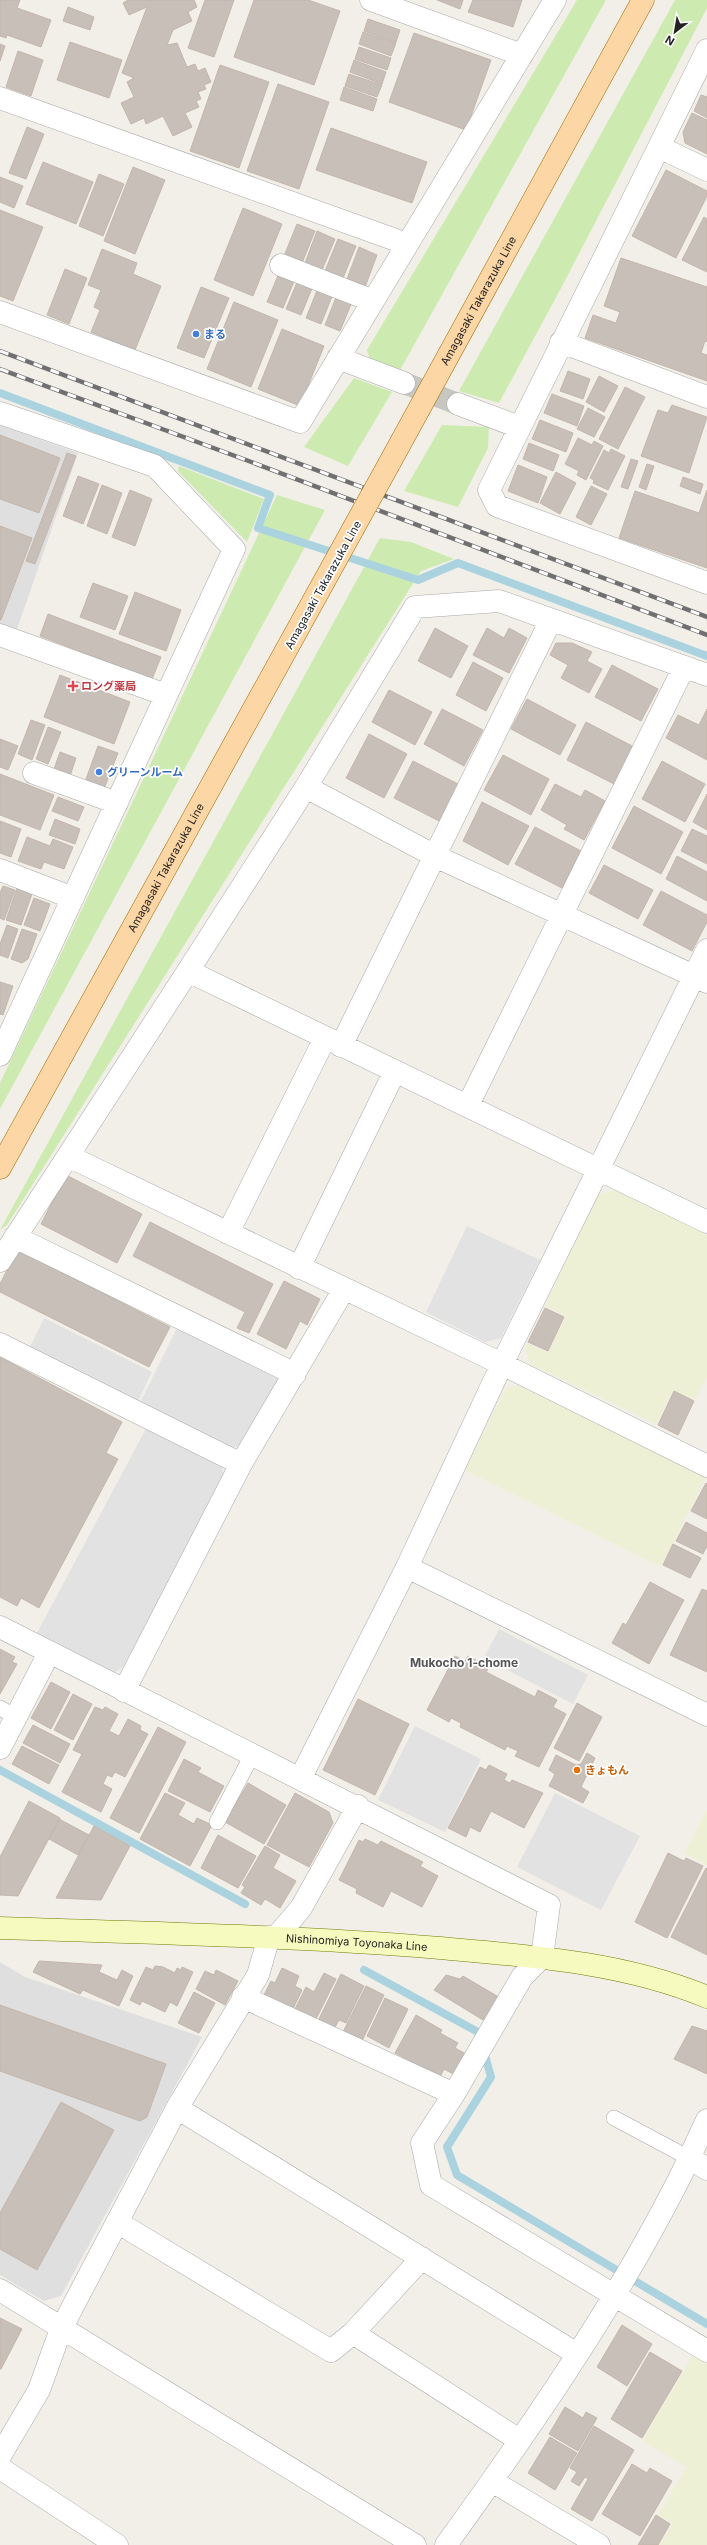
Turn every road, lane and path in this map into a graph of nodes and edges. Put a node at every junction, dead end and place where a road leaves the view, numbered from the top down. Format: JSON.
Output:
{"nodes":[{"id":1,"x":371,"y":0,"type":"edge"},
{"id":2,"x":554,"y":0,"type":"edge"},
{"id":3,"x":643,"y":0,"type":"edge"},
{"id":4,"x":707,"y":50,"type":"edge"},
{"id":5,"x":522,"y":55,"type":"junction"},
{"id":6,"x":0,"y":98,"type":"edge"},
{"id":7,"x":659,"y":147,"type":"junction"},
{"id":8,"x":707,"y":170,"type":"edge"},
{"id":9,"x":407,"y":244,"type":"junction"},
{"id":10,"x":281,"y":265,"type":"dead end"},
{"id":11,"x":373,"y":301,"type":"junction"},
{"id":12,"x":0,"y":312,"type":"edge"},
{"id":13,"x":561,"y":342,"type":"junction"},
{"id":14,"x":338,"y":358,"type":"junction"},
{"id":15,"x":404,"y":383,"type":"tunnel mouth"},
{"id":16,"x":707,"y":397,"type":"edge"},
{"id":17,"x":458,"y":404,"type":"tunnel mouth"},
{"id":18,"x":0,"y":412,"type":"edge"},
{"id":19,"x":519,"y":427,"type":"junction"},
{"id":20,"x":707,"y":583,"type":"edge"},
{"id":21,"x":551,"y":620,"type":"junction"},
{"id":22,"x":0,"y":635,"type":"edge"},
{"id":23,"x":684,"y":667,"type":"junction"},
{"id":24,"x":707,"y":675,"type":"edge"},
{"id":25,"x":166,"y":695,"type":"junction"},
{"id":26,"x":34,"y":772,"type":"dead end"},
{"id":27,"x":306,"y":787,"type":"junction"},
{"id":28,"x":117,"y":803,"type":"junction"},
{"id":29,"x":435,"y":856,"type":"junction"},
{"id":30,"x":0,"y":870,"type":"edge"},
{"id":31,"x":74,"y":898,"type":"junction"},
{"id":32,"x":562,"y":914,"type":"junction"},
{"id":33,"x":707,"y":950,"type":"edge"},
{"id":34,"x":188,"y":971,"type":"junction"},
{"id":35,"x":701,"y":979,"type":"edge"},
{"id":36,"x":333,"y":1042,"type":"junction"},
{"id":37,"x":0,"y":1055,"type":"edge"},
{"id":38,"x":395,"y":1071,"type":"junction"},
{"id":39,"x":468,"y":1105,"type":"junction"},
{"id":40,"x":68,"y":1156,"type":"junction"},
{"id":41,"x":0,"y":1168,"type":"edge"},
{"id":42,"x":600,"y":1171,"type":"junction"},
{"id":43,"x":707,"y":1222,"type":"edge"},
{"id":44,"x":228,"y":1233,"type":"junction"},
{"id":45,"x":16,"y":1237,"type":"junction"},
{"id":46,"x":0,"y":1261,"type":"edge"},
{"id":47,"x":299,"y":1268,"type":"junction"},
{"id":48,"x":344,"y":1288,"type":"junction"},
{"id":49,"x":0,"y":1344,"type":"edge"},
{"id":50,"x":502,"y":1364,"type":"junction"},
{"id":51,"x":295,"y":1374,"type":"junction"},
{"id":52,"x":241,"y":1464,"type":"junction"},
{"id":53,"x":707,"y":1466,"type":"edge"},
{"id":54,"x":407,"y":1567,"type":"junction"},
{"id":55,"x":0,"y":1627,"type":"edge"},
{"id":56,"x":49,"y":1653,"type":"junction"},
{"id":57,"x":124,"y":1691,"type":"junction"},
{"id":58,"x":8,"y":1712,"type":"edge"},
{"id":59,"x":707,"y":1715,"type":"edge"},
{"id":60,"x":0,"y":1748,"type":"edge"},
{"id":61,"x":252,"y":1755,"type":"junction"},
{"id":62,"x":300,"y":1779,"type":"junction"},
{"id":63,"x":358,"y":1806,"type":"junction"},
{"id":64,"x":217,"y":1822,"type":"dead end"},
{"id":65,"x":0,"y":1928,"type":"edge"},
{"id":66,"x":273,"y":1937,"type":"junction"},
{"id":67,"x":542,"y":1957,"type":"junction"},
{"id":68,"x":243,"y":1997,"type":"junction"},
{"id":69,"x":707,"y":1997,"type":"edge"},
{"id":70,"x":454,"y":2094,"type":"junction"},
{"id":71,"x":177,"y":2108,"type":"junction"},
{"id":72,"x":614,"y":2118,"type":"dead end"},
{"id":73,"x":707,"y":2120,"type":"edge"},
{"id":74,"x":698,"y":2163,"type":"edge"},
{"id":75,"x":117,"y":2222,"type":"junction"},
{"id":76,"x":422,"y":2258,"type":"junction"},
{"id":77,"x":0,"y":2290,"type":"edge"},
{"id":78,"x":614,"y":2296,"type":"junction"},
{"id":79,"x":61,"y":2329,"type":"junction"},
{"id":80,"x":353,"y":2333,"type":"junction"},
{"id":81,"x":707,"y":2351,"type":"edge"},
{"id":82,"x":577,"y":2354,"type":"junction"},
{"id":83,"x":519,"y":2440,"type":"junction"},
{"id":84,"x":0,"y":2456,"type":"edge"},
{"id":85,"x":0,"y":2468,"type":"edge"},
{"id":86,"x":492,"y":2481,"type":"junction"},
{"id":87,"x":117,"y":2545,"type":"edge"},
{"id":88,"x":415,"y":2545,"type":"edge"},
{"id":89,"x":446,"y":2545,"type":"edge"},
{"id":90,"x":599,"y":2545,"type":"edge"}],
"edges":[{"from":1,"to":5,"type":"street"},
{"from":2,"to":5,"type":"street"},
{"from":3,"to":41,"type":"main road","name":"Amagasaki Takarazuka Line","bridge":true},
{"from":4,"to":7,"type":"street"},
{"from":5,"to":9,"type":"street"},
{"from":6,"to":9,"type":"street"},
{"from":7,"to":8,"type":"street"},
{"from":7,"to":13,"type":"street"},
{"from":9,"to":11,"type":"street"},
{"from":10,"to":11,"type":"street"},
{"from":11,"to":14,"type":"street"},
{"from":12,"to":14,"type":"street"},
{"from":13,"to":16,"type":"street"},
{"from":13,"to":19,"type":"street"},
{"from":14,"to":15,"type":"street"},
{"from":17,"to":19,"type":"street"},
{"from":18,"to":25,"type":"street"},
{"from":19,"to":20,"type":"street"},
{"from":21,"to":23,"type":"street"},
{"from":21,"to":27,"type":"street"},
{"from":21,"to":29,"type":"street"},
{"from":22,"to":25,"type":"street"},
{"from":23,"to":24,"type":"street"},
{"from":23,"to":32,"type":"street"},
{"from":25,"to":28,"type":"street"},
{"from":26,"to":28,"type":"street"},
{"from":27,"to":29,"type":"street"},
{"from":27,"to":34,"type":"street"},
{"from":28,"to":31,"type":"street"},
{"from":29,"to":32,"type":"street"},
{"from":29,"to":36,"type":"street"},
{"from":30,"to":31,"type":"street"},
{"from":31,"to":37,"type":"street"},
{"from":32,"to":35,"type":"street"},
{"from":32,"to":39,"type":"street"},
{"from":33,"to":35,"type":"street"},
{"from":34,"to":36,"type":"street"},
{"from":34,"to":40,"type":"street"},
{"from":35,"to":42,"type":"street"},
{"from":36,"to":38,"type":"street"},
{"from":36,"to":44,"type":"street"},
{"from":38,"to":39,"type":"street"},
{"from":38,"to":47,"type":"street"},
{"from":39,"to":42,"type":"street"},
{"from":40,"to":44,"type":"street"},
{"from":40,"to":45,"type":"street"},
{"from":42,"to":43,"type":"street"},
{"from":42,"to":50,"type":"street"},
{"from":44,"to":47,"type":"street"},
{"from":45,"to":46,"type":"street"},
{"from":45,"to":51,"type":"street"},
{"from":47,"to":48,"type":"street"},
{"from":48,"to":50,"type":"street"},
{"from":48,"to":51,"type":"street"},
{"from":49,"to":52,"type":"street"},
{"from":50,"to":53,"type":"street"},
{"from":50,"to":54,"type":"street"},
{"from":51,"to":52,"type":"street"},
{"from":52,"to":57,"type":"street"},
{"from":54,"to":59,"type":"street"},
{"from":54,"to":62,"type":"street"},
{"from":55,"to":56,"type":"street"},
{"from":56,"to":57,"type":"street"},
{"from":56,"to":58,"type":"street"},
{"from":57,"to":61,"type":"street"},
{"from":58,"to":60,"type":"street"},
{"from":61,"to":62,"type":"street"},
{"from":61,"to":64,"type":"lane"},
{"from":62,"to":63,"type":"street"},
{"from":63,"to":66,"type":"street"},
{"from":63,"to":67,"type":"street"},
{"from":65,"to":66,"type":"main road","name":"Nishinomiya Toyonaka Line"},
{"from":66,"to":67,"type":"main road","name":"Nishinomiya Toyonaka Line"},
{"from":66,"to":68,"type":"street"},
{"from":67,"to":69,"type":"main road","name":"Nishinomiya Toyonaka Line"},
{"from":67,"to":70,"type":"street"},
{"from":68,"to":70,"type":"street"},
{"from":68,"to":71,"type":"street"},
{"from":70,"to":78,"type":"street"},
{"from":71,"to":75,"type":"street"},
{"from":71,"to":76,"type":"street"},
{"from":72,"to":74,"type":"lane"},
{"from":73,"to":74,"type":"street"},
{"from":74,"to":78,"type":"street"},
{"from":75,"to":79,"type":"street"},
{"from":75,"to":80,"type":"street"},
{"from":76,"to":80,"type":"street"},
{"from":76,"to":82,"type":"street"},
{"from":77,"to":79,"type":"street"},
{"from":78,"to":81,"type":"street"},
{"from":78,"to":82,"type":"street"},
{"from":79,"to":84,"type":"street"},
{"from":79,"to":88,"type":"street"},
{"from":80,"to":83,"type":"street"},
{"from":82,"to":83,"type":"street"},
{"from":83,"to":86,"type":"street"},
{"from":85,"to":87,"type":"street"},
{"from":86,"to":89,"type":"street"},
{"from":86,"to":90,"type":"street"}]}
